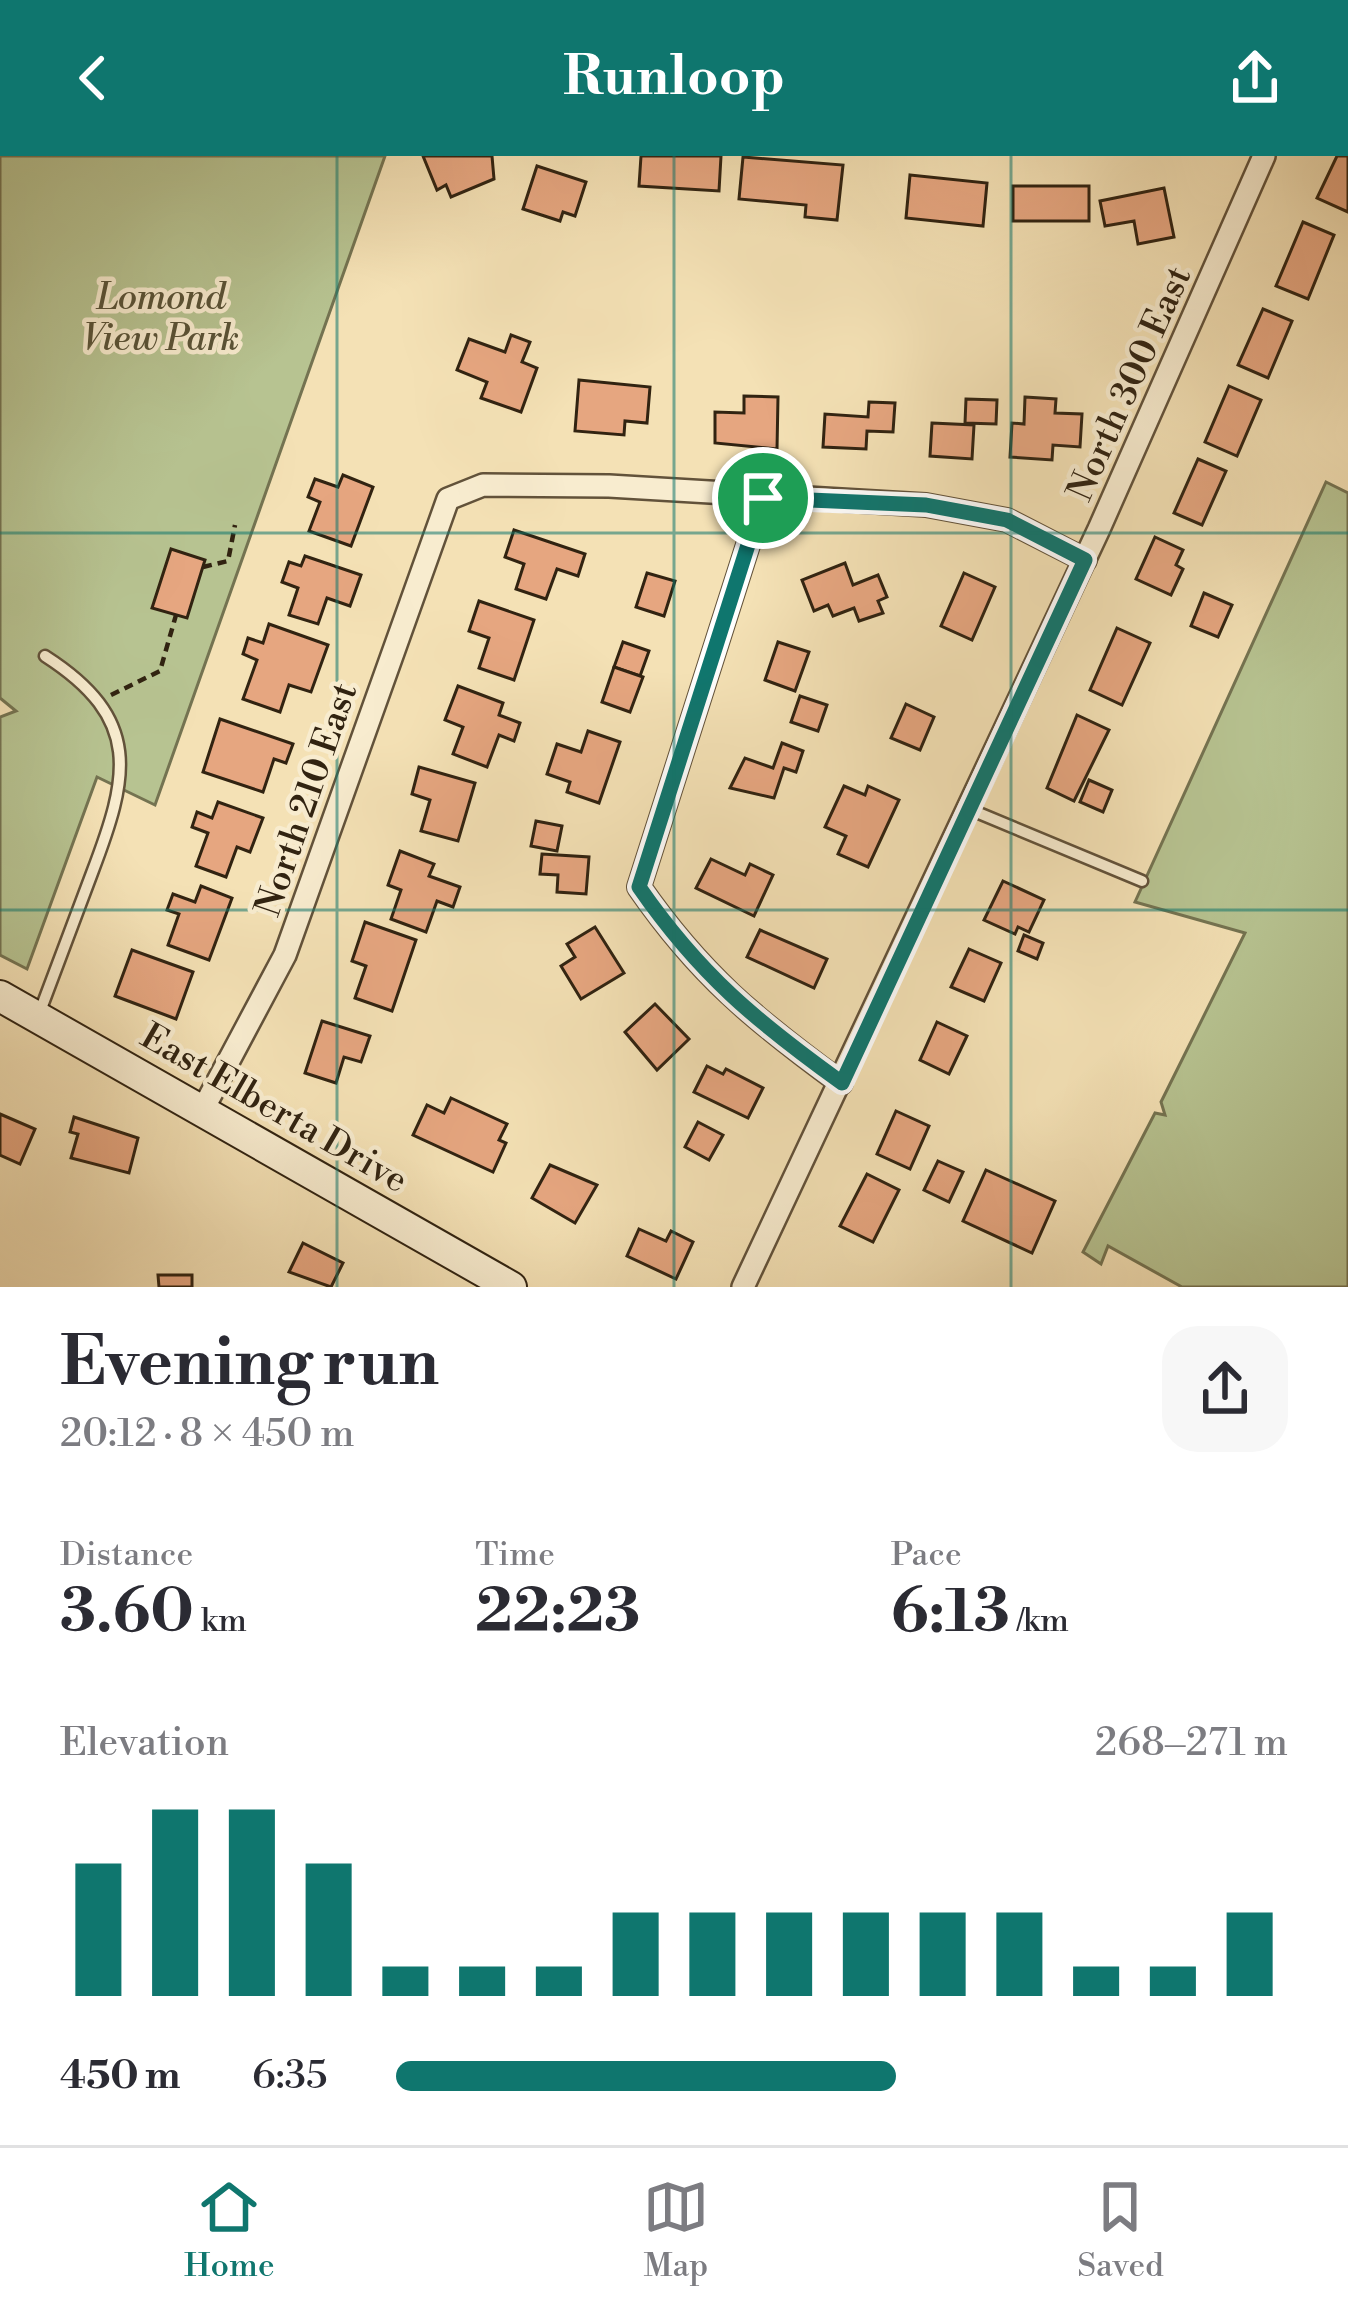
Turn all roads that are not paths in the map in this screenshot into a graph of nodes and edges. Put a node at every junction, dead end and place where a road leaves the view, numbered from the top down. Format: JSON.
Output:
{"nodes":[{"id":1,"x":1264,"y":156,"type":"edge"},
{"id":2,"x":763,"y":498,"type":"junction"},
{"id":3,"x":1085,"y":560,"type":"junction"},
{"id":4,"x":45,"y":656,"type":"dead end"},
{"id":5,"x":969,"y":809,"type":"junction"},
{"id":6,"x":1142,"y":881,"type":"dead end"},
{"id":7,"x":0,"y":996,"type":"edge"},
{"id":8,"x":38,"y":1017,"type":"junction"},
{"id":9,"x":842,"y":1083,"type":"junction"},
{"id":10,"x":202,"y":1111,"type":"junction"},
{"id":11,"x":511,"y":1287,"type":"edge"},
{"id":12,"x":743,"y":1287,"type":"edge"}],
"edges":[{"from":1,"to":3,"type":"street","name":"North 300 East"},
{"from":2,"to":3,"type":"street"},
{"from":2,"to":9,"type":"street"},
{"from":2,"to":10,"type":"street","name":"North 210 East"},
{"from":3,"to":5,"type":"street","name":"North 300 East"},
{"from":4,"to":8,"type":"lane"},
{"from":5,"to":6,"type":"lane"},
{"from":5,"to":9,"type":"street","name":"North 300 East"},
{"from":7,"to":8,"type":"main road","name":"East Elberta Drive"},
{"from":8,"to":10,"type":"main road","name":"East Elberta Drive"},
{"from":9,"to":12,"type":"street","name":"North 300 East"},
{"from":10,"to":11,"type":"main road","name":"East Elberta Drive"}]}
